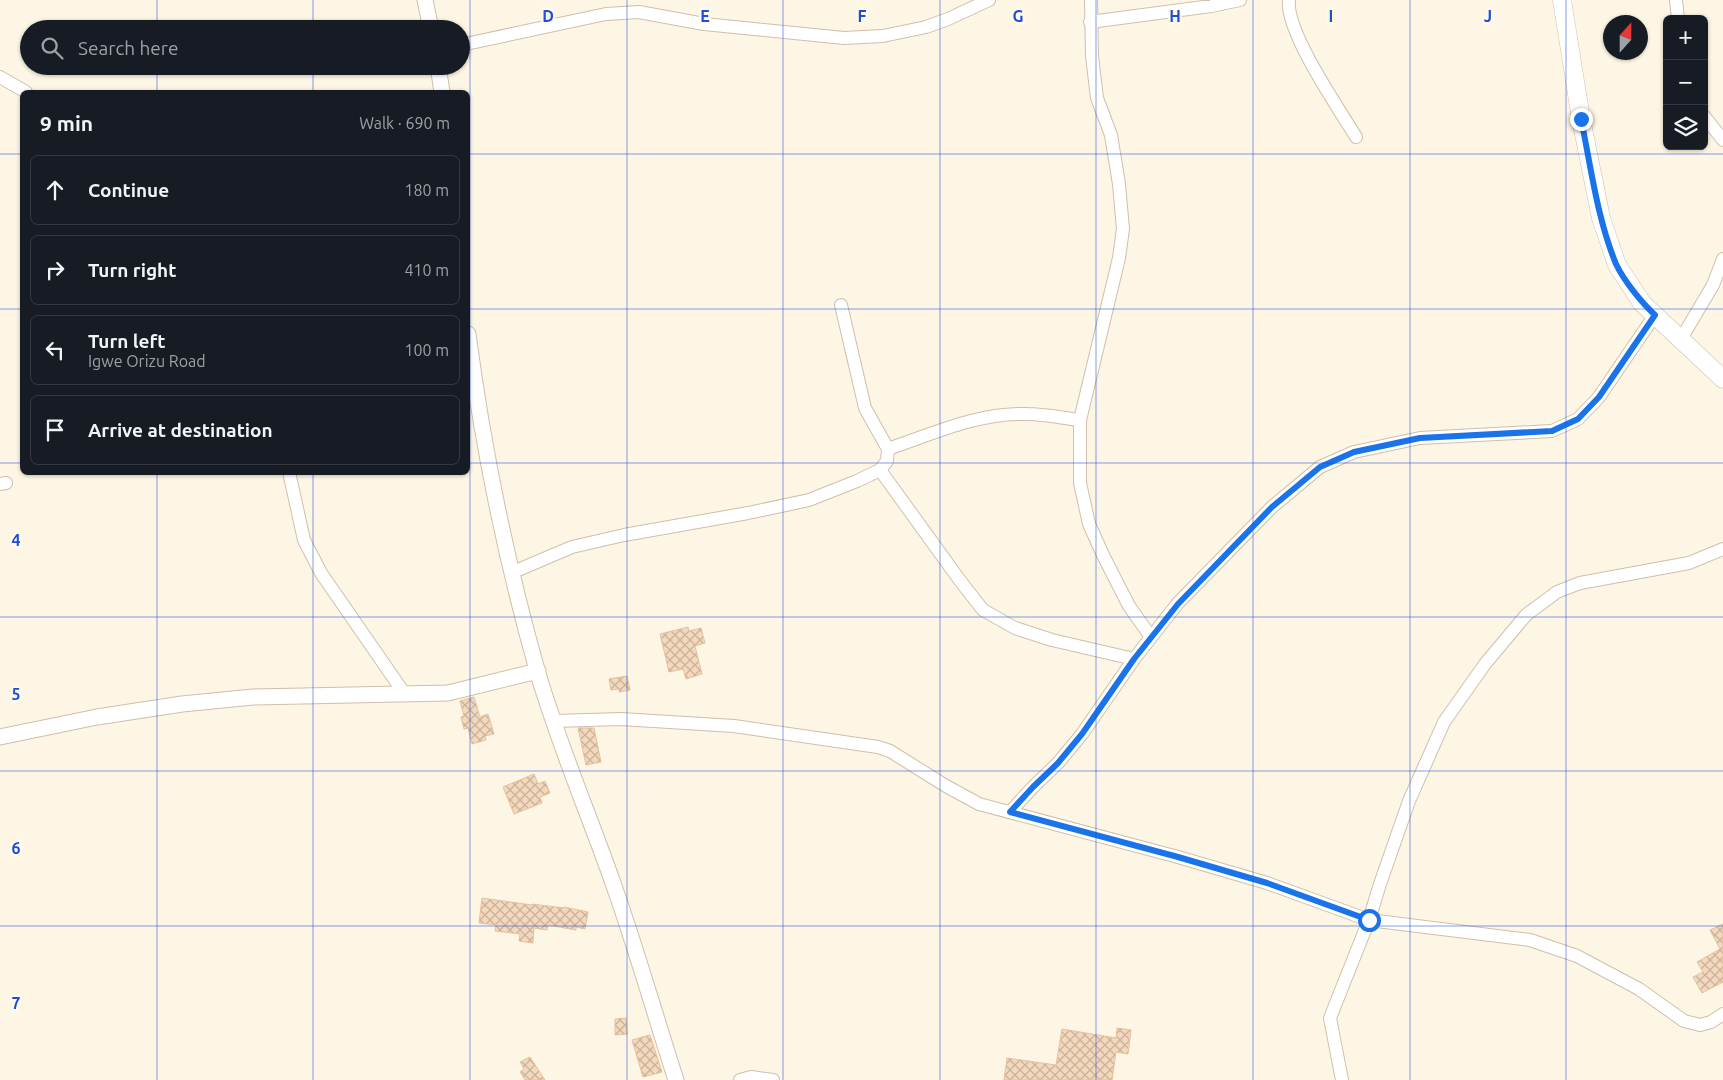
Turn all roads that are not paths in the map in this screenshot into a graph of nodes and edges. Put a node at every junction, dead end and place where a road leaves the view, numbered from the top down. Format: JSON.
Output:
{"nodes":[{"id":1,"x":425,"y":0,"type":"edge"},
{"id":2,"x":989,"y":0,"type":"edge"},
{"id":3,"x":1091,"y":0,"type":"edge"},
{"id":4,"x":1240,"y":0,"type":"edge"},
{"id":5,"x":1289,"y":0,"type":"edge"},
{"id":6,"x":1562,"y":0,"type":"edge"},
{"id":7,"x":1676,"y":0,"type":"edge"},
{"id":8,"x":1678,"y":15,"type":"edge"},
{"id":9,"x":429,"y":20,"type":"edge"},
{"id":10,"x":1090,"y":22,"type":"junction"},
{"id":11,"x":470,"y":43,"type":"edge"},
{"id":12,"x":439,"y":75,"type":"edge"},
{"id":13,"x":0,"y":77,"type":"edge"},
{"id":14,"x":23,"y":90,"type":"edge"},
{"id":15,"x":442,"y":90,"type":"edge"},
{"id":16,"x":1708,"y":121,"type":"edge"},
{"id":17,"x":1356,"y":137,"type":"dead end"},
{"id":18,"x":1723,"y":140,"type":"edge"},
{"id":19,"x":1723,"y":259,"type":"edge"},
{"id":20,"x":841,"y":305,"type":"dead end"},
{"id":21,"x":1655,"y":315,"type":"junction"},
{"id":22,"x":1681,"y":340,"type":"junction"},
{"id":23,"x":470,"y":348,"type":"edge"},
{"id":24,"x":1723,"y":379,"type":"edge"},
{"id":25,"x":1080,"y":420,"type":"junction"},
{"id":26,"x":888,"y":449,"type":"junction"},
{"id":27,"x":880,"y":470,"type":"junction"},
{"id":28,"x":289,"y":475,"type":"edge"},
{"id":29,"x":1723,"y":549,"type":"edge"},
{"id":30,"x":511,"y":573,"type":"junction"},
{"id":31,"x":1151,"y":637,"type":"junction"},
{"id":32,"x":1134,"y":659,"type":"junction"},
{"id":33,"x":538,"y":671,"type":"junction"},
{"id":34,"x":404,"y":693,"type":"junction"},
{"id":35,"x":553,"y":722,"type":"junction"},
{"id":36,"x":0,"y":737,"type":"edge"},
{"id":37,"x":1010,"y":812,"type":"junction"},
{"id":38,"x":1369,"y":920,"type":"junction"},
{"id":39,"x":1723,"y":1014,"type":"edge"},
{"id":40,"x":675,"y":1080,"type":"edge"},
{"id":41,"x":740,"y":1080,"type":"edge"},
{"id":42,"x":772,"y":1080,"type":"edge"},
{"id":43,"x":1342,"y":1080,"type":"edge"}],
"edges":[{"from":1,"to":9,"type":"street"},
{"from":2,"to":11,"type":"street"},
{"from":3,"to":10,"type":"street"},
{"from":4,"to":10,"type":"street"},
{"from":5,"to":17,"type":"street"},
{"from":6,"to":21,"type":"main road"},
{"from":7,"to":8,"type":"street"},
{"from":10,"to":25,"type":"street"},
{"from":12,"to":15,"type":"street"},
{"from":13,"to":14,"type":"street"},
{"from":16,"to":18,"type":"street"},
{"from":19,"to":22,"type":"street"},
{"from":20,"to":26,"type":"street"},
{"from":21,"to":22,"type":"main road"},
{"from":21,"to":31,"type":"street"},
{"from":22,"to":24,"type":"main road"},
{"from":23,"to":30,"type":"street"},
{"from":25,"to":26,"type":"street"},
{"from":25,"to":31,"type":"street"},
{"from":26,"to":27,"type":"street"},
{"from":27,"to":30,"type":"street"},
{"from":27,"to":32,"type":"street"},
{"from":28,"to":34,"type":"street"},
{"from":29,"to":38,"type":"street"},
{"from":30,"to":33,"type":"street"},
{"from":31,"to":32,"type":"street"},
{"from":32,"to":37,"type":"street"},
{"from":33,"to":34,"type":"street"},
{"from":33,"to":35,"type":"street"},
{"from":34,"to":36,"type":"street"},
{"from":35,"to":37,"type":"street"},
{"from":35,"to":40,"type":"street"},
{"from":37,"to":38,"type":"street"},
{"from":38,"to":39,"type":"street"},
{"from":38,"to":43,"type":"street"},
{"from":41,"to":42,"type":"street"}]}
